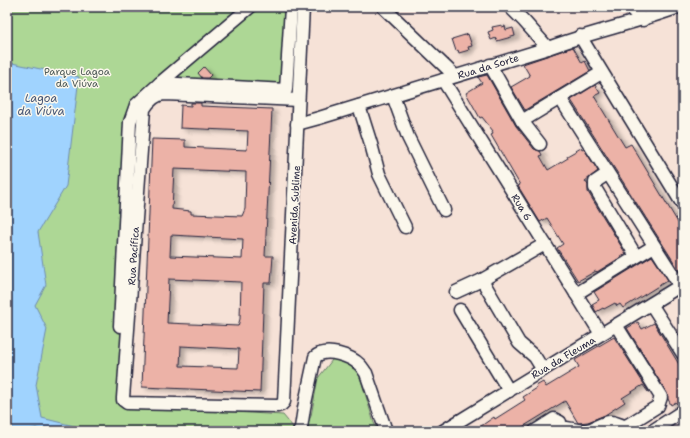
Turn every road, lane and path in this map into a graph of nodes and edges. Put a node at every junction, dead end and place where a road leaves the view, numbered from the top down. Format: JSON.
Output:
{"nodes":[{"id":1,"x":250,"y":7,"type":"edge"},
{"id":2,"x":291,"y":7,"type":"edge"},
{"id":3,"x":303,"y":7,"type":"edge"},
{"id":4,"x":383,"y":7,"type":"edge"},
{"id":5,"x":510,"y":7,"type":"edge"},
{"id":6,"x":629,"y":7,"type":"edge"},
{"id":7,"x":679,"y":7,"type":"edge"},
{"id":8,"x":643,"y":20,"type":"junction"},
{"id":9,"x":580,"y":36,"type":"junction"},
{"id":10,"x":548,"y":48,"type":"junction"},
{"id":11,"x":490,"y":65,"type":"junction"},
{"id":12,"x":601,"y":73,"type":"junction"},
{"id":13,"x":455,"y":76,"type":"junction"},
{"id":14,"x":443,"y":80,"type":"junction"},
{"id":15,"x":160,"y":83,"type":"junction"},
{"id":16,"x":393,"y":96,"type":"junction"},
{"id":17,"x":560,"y":98,"type":"junction"},
{"id":18,"x":298,"y":100,"type":"junction"},
{"id":19,"x":359,"y":106,"type":"junction"},
{"id":20,"x":522,"y":121,"type":"junction"},
{"id":21,"x":297,"y":124,"type":"junction"},
{"id":22,"x":540,"y":144,"type":"dead end"},
{"id":23,"x":607,"y":174,"type":"junction"},
{"id":24,"x":683,"y":205,"type":"edge"},
{"id":25,"x":444,"y":210,"type":"dead end"},
{"id":26,"x":405,"y":227,"type":"dead end"},
{"id":27,"x":545,"y":244,"type":"junction"},
{"id":28,"x":654,"y":246,"type":"junction"},
{"id":29,"x":636,"y":256,"type":"junction"},
{"id":30,"x":482,"y":280,"type":"junction"},
{"id":31,"x":681,"y":285,"type":"edge"},
{"id":32,"x":456,"y":292,"type":"dead end"},
{"id":33,"x":576,"y":294,"type":"junction"},
{"id":34,"x":651,"y":304,"type":"junction"},
{"id":35,"x":460,"y":310,"type":"dead end"},
{"id":36,"x":616,"y":325,"type":"junction"},
{"id":37,"x":602,"y":334,"type":"junction"},
{"id":38,"x":683,"y":354,"type":"edge"},
{"id":39,"x":543,"y":370,"type":"junction"},
{"id":40,"x":509,"y":391,"type":"junction"},
{"id":41,"x":284,"y":402,"type":"joint"},
{"id":42,"x":116,"y":405,"type":"dead end"},
{"id":43,"x":683,"y":411,"type":"edge"},
{"id":44,"x":646,"y":414,"type":"junction"},
{"id":45,"x":567,"y":426,"type":"junction"},
{"id":46,"x":653,"y":430,"type":"edge"},
{"id":47,"x":299,"y":431,"type":"edge"},
{"id":48,"x":386,"y":431,"type":"edge"},
{"id":49,"x":443,"y":431,"type":"edge"},
{"id":50,"x":535,"y":431,"type":"edge"},
{"id":51,"x":551,"y":431,"type":"edge"}],
"edges":[{"from":1,"to":15,"type":"street"},
{"from":2,"to":15,"type":"street"},
{"from":3,"to":18,"type":"street","name":"Avenida Sublime"},
{"from":4,"to":13,"type":"street"},
{"from":5,"to":10,"type":"street"},
{"from":6,"to":8,"type":"street"},
{"from":7,"to":8,"type":"street","name":"Rua da Sorte"},
{"from":8,"to":9,"type":"street","name":"Rua da Sorte"},
{"from":9,"to":10,"type":"street","name":"Rua da Sorte"},
{"from":9,"to":12,"type":"street"},
{"from":10,"to":11,"type":"street","name":"Rua da Sorte"},
{"from":11,"to":13,"type":"street","name":"Rua da Sorte"},
{"from":11,"to":20,"type":"street"},
{"from":12,"to":17,"type":"street"},
{"from":12,"to":24,"type":"street"},
{"from":13,"to":14,"type":"street","name":"Rua da Sorte"},
{"from":14,"to":16,"type":"street","name":"Rua da Sorte"},
{"from":14,"to":27,"type":"street","name":"Rua 6"},
{"from":15,"to":42,"type":"street"},
{"from":16,"to":19,"type":"street","name":"Rua da Sorte"},
{"from":16,"to":25,"type":"street"},
{"from":17,"to":20,"type":"street"},
{"from":17,"to":23,"type":"street"},
{"from":18,"to":21,"type":"street","name":"Avenida Sublime"},
{"from":18,"to":41,"type":"street","name":"Rua Pacífica"},
{"from":19,"to":21,"type":"street","name":"Rua da Sorte"},
{"from":19,"to":26,"type":"street"},
{"from":20,"to":22,"type":"street"},
{"from":21,"to":41,"type":"street","name":"Avenida Sublime"},
{"from":23,"to":28,"type":"street"},
{"from":23,"to":29,"type":"street"},
{"from":27,"to":30,"type":"street"},
{"from":27,"to":33,"type":"street","name":"Rua 6"},
{"from":28,"to":29,"type":"street"},
{"from":28,"to":31,"type":"street"},
{"from":29,"to":33,"type":"street"},
{"from":30,"to":32,"type":"street"},
{"from":30,"to":39,"type":"street"},
{"from":31,"to":34,"type":"street","name":"Rua da Fleuma"},
{"from":33,"to":37,"type":"street","name":"Rua 6"},
{"from":34,"to":36,"type":"street","name":"Rua da Fleuma"},
{"from":34,"to":38,"type":"street"},
{"from":35,"to":40,"type":"street"},
{"from":36,"to":37,"type":"street","name":"Rua da Fleuma"},
{"from":36,"to":44,"type":"street"},
{"from":37,"to":39,"type":"street","name":"Rua da Fleuma"},
{"from":39,"to":40,"type":"street","name":"Rua da Fleuma"},
{"from":40,"to":49,"type":"street","name":"Rua da Fleuma"},
{"from":43,"to":46,"type":"street"},
{"from":44,"to":45,"type":"street"},
{"from":44,"to":46,"type":"street"},
{"from":45,"to":50,"type":"street"},
{"from":45,"to":51,"type":"street"},
{"from":47,"to":48,"type":"street"}]}
